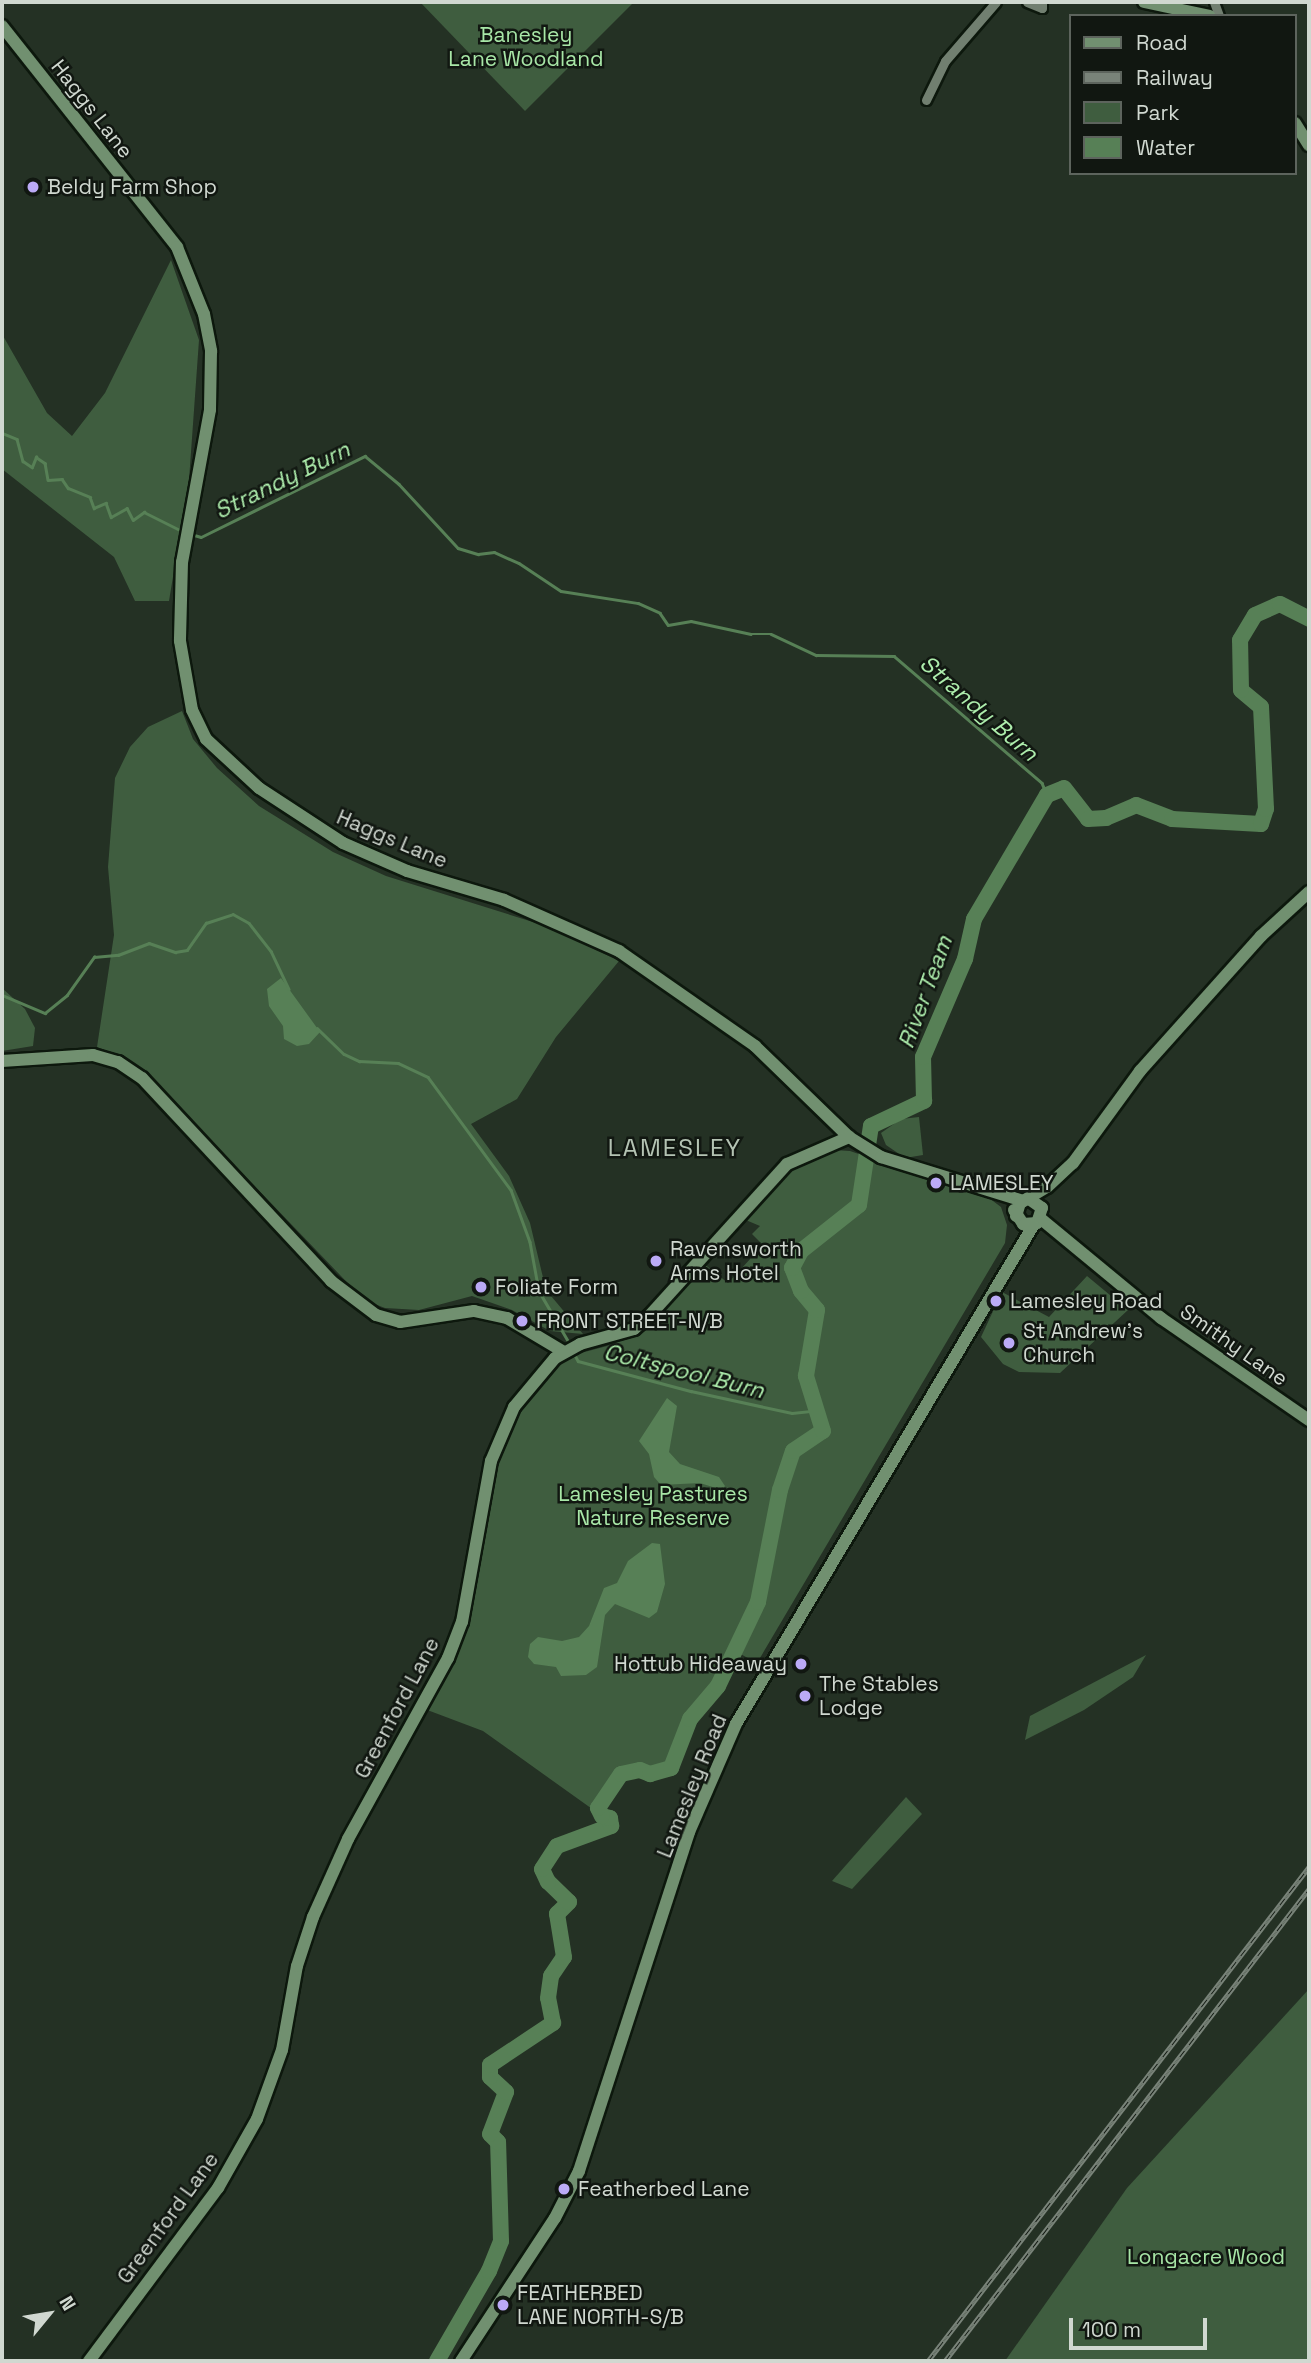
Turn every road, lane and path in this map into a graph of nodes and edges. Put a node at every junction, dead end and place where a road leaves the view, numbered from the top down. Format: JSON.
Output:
{"nodes":[{"id":1,"x":996,"y":2,"type":"edge"},
{"id":2,"x":1027,"y":2,"type":"edge"},
{"id":3,"x":1042,"y":2,"type":"edge"},
{"id":4,"x":1144,"y":2,"type":"edge"},
{"id":5,"x":1201,"y":14,"type":"edge"},
{"id":6,"x":2,"y":26,"type":"edge"},
{"id":7,"x":926,"y":100,"type":"dead end"},
{"id":8,"x":1297,"y":126,"type":"edge"},
{"id":9,"x":1309,"y":145,"type":"edge"},
{"id":10,"x":1309,"y":892,"type":"edge"},
{"id":11,"x":2,"y":1061,"type":"edge"},
{"id":12,"x":851,"y":1138,"type":"junction"},
{"id":13,"x":995,"y":1194,"type":"junction"},
{"id":14,"x":1033,"y":1210,"type":"junction"},
{"id":15,"x":1017,"y":1218,"type":"junction"},
{"id":16,"x":1014,"y":1250,"type":"junction"},
{"id":17,"x":564,"y":1352,"type":"junction"},
{"id":18,"x":1309,"y":1420,"type":"edge"},
{"id":19,"x":89,"y":2361,"type":"edge"},
{"id":20,"x":461,"y":2361,"type":"edge"}],
"edges":[{"from":1,"to":7,"type":"street"},
{"from":2,"to":3,"type":"street"},
{"from":4,"to":5,"type":"street"},
{"from":6,"to":12,"type":"street","name":"Haggs Lane"},
{"from":8,"to":9,"type":"street"},
{"from":10,"to":14,"type":"street","name":"Lamesley Road"},
{"from":11,"to":17,"type":"street"},
{"from":12,"to":13,"type":"street","name":"Haggs Lane"},
{"from":12,"to":17,"type":"street","name":"Greenford Lane"},
{"from":13,"to":14,"type":"street","name":"Haggs Lane"},
{"from":13,"to":15,"type":"street","name":"Haggs Lane"},
{"from":14,"to":15,"type":"street","name":"Lamesley Road"},
{"from":14,"to":15,"type":"street"},
{"from":14,"to":16,"type":"street","name":"Lamesley Road"},
{"from":14,"to":18,"type":"street","name":"Smithy Lane"},
{"from":15,"to":16,"type":"street","name":"Lamesley Road"},
{"from":16,"to":20,"type":"street","name":"Lamesley Road"},
{"from":17,"to":19,"type":"street","name":"Greenford Lane"}]}
